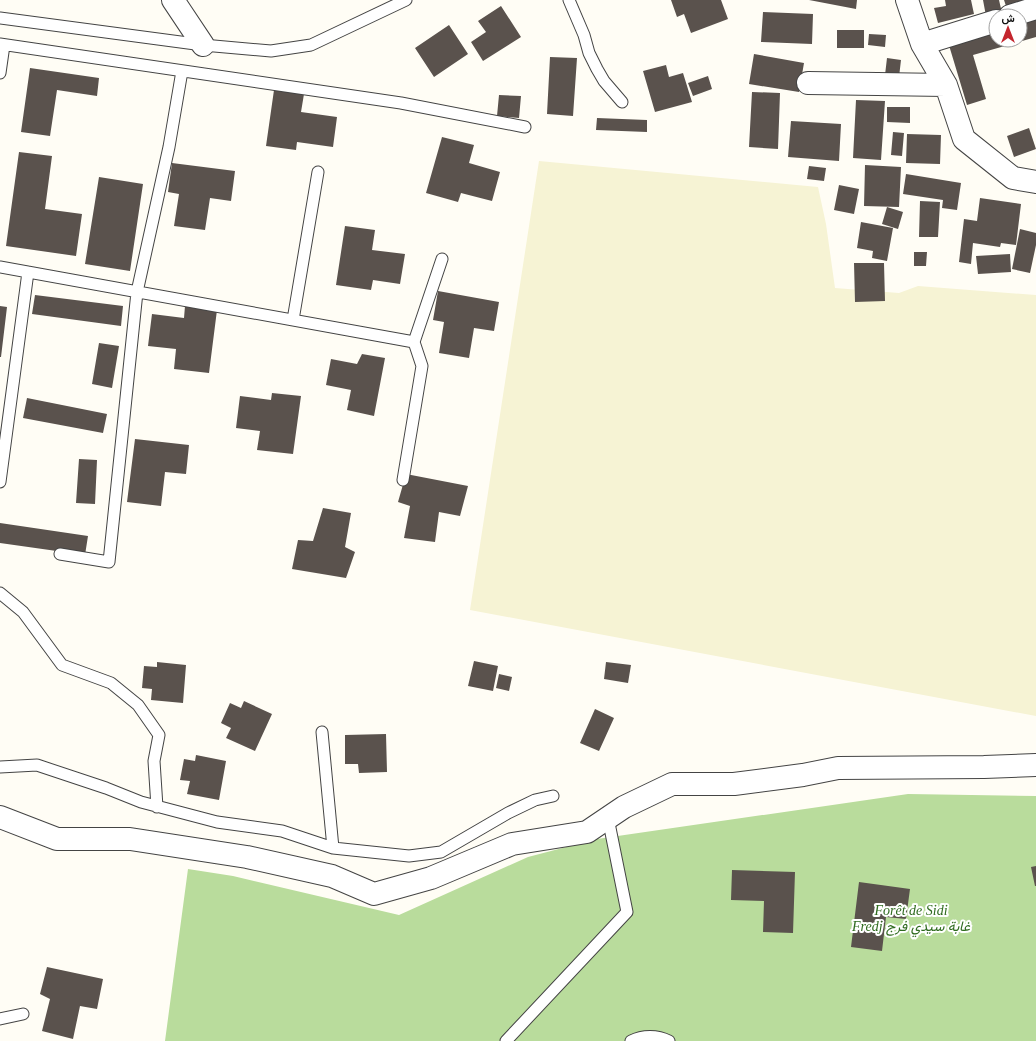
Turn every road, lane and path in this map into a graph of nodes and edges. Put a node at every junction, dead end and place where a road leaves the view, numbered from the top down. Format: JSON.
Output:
{"nodes":[{"id":1,"x":173,"y":0,"type":"edge"},
{"id":2,"x":406,"y":0,"type":"edge"},
{"id":3,"x":569,"y":0,"type":"edge"},
{"id":4,"x":907,"y":0,"type":"edge"},
{"id":5,"x":0,"y":18,"type":"edge"},
{"id":6,"x":988,"y":23,"type":"edge"},
{"id":7,"x":203,"y":44,"type":"junction"},
{"id":8,"x":922,"y":44,"type":"junction"},
{"id":9,"x":2,"y":45,"type":"edge"},
{"id":10,"x":182,"y":71,"type":"junction"},
{"id":11,"x":0,"y":73,"type":"edge"},
{"id":12,"x":808,"y":83,"type":"dead end"},
{"id":13,"x":946,"y":85,"type":"junction"},
{"id":14,"x":622,"y":102,"type":"dead end"},
{"id":15,"x":525,"y":127,"type":"dead end"},
{"id":16,"x":318,"y":172,"type":"dead end"},
{"id":17,"x":1036,"y":182,"type":"edge"},
{"id":18,"x":442,"y":259,"type":"dead end"},
{"id":19,"x":0,"y":267,"type":"edge"},
{"id":20,"x":28,"y":272,"type":"junction"},
{"id":21,"x":136,"y":292,"type":"junction"},
{"id":22,"x":293,"y":320,"type":"junction"},
{"id":23,"x":414,"y":342,"type":"junction"},
{"id":24,"x":403,"y":480,"type":"dead end"},
{"id":25,"x":0,"y":482,"type":"edge"},
{"id":26,"x":60,"y":554,"type":"dead end"},
{"id":27,"x":0,"y":594,"type":"edge"},
{"id":28,"x":322,"y":732,"type":"dead end"},
{"id":29,"x":1036,"y":765,"type":"edge"},
{"id":30,"x":0,"y":766,"type":"edge"},
{"id":31,"x":553,"y":796,"type":"dead end"},
{"id":32,"x":157,"y":806,"type":"junction"},
{"id":33,"x":608,"y":818,"type":"junction"},
{"id":34,"x":3,"y":822,"type":"edge"},
{"id":35,"x":333,"y":848,"type":"junction"},
{"id":36,"x":23,"y":1014,"type":"dead end"},
{"id":37,"x":0,"y":1019,"type":"edge"},
{"id":38,"x":506,"y":1041,"type":"edge"},
{"id":39,"x":631,"y":1041,"type":"edge"},
{"id":40,"x":669,"y":1041,"type":"edge"}],
"edges":[{"from":1,"to":7,"type":"street"},
{"from":2,"to":7,"type":"lane"},
{"from":3,"to":14,"type":"lane"},
{"from":4,"to":8,"type":"street"},
{"from":5,"to":7,"type":"lane"},
{"from":6,"to":8,"type":"street"},
{"from":8,"to":13,"type":"street"},
{"from":9,"to":10,"type":"lane"},
{"from":9,"to":11,"type":"lane"},
{"from":10,"to":15,"type":"lane"},
{"from":10,"to":21,"type":"lane"},
{"from":12,"to":13,"type":"street"},
{"from":13,"to":17,"type":"street"},
{"from":16,"to":22,"type":"lane"},
{"from":18,"to":23,"type":"lane"},
{"from":19,"to":20,"type":"lane"},
{"from":20,"to":21,"type":"lane"},
{"from":20,"to":25,"type":"lane"},
{"from":21,"to":22,"type":"lane"},
{"from":21,"to":26,"type":"lane"},
{"from":22,"to":23,"type":"lane"},
{"from":23,"to":24,"type":"lane"},
{"from":27,"to":32,"type":"lane"},
{"from":28,"to":35,"type":"lane"},
{"from":29,"to":33,"type":"street"},
{"from":30,"to":32,"type":"lane"},
{"from":31,"to":35,"type":"lane"},
{"from":32,"to":35,"type":"lane"},
{"from":33,"to":34,"type":"street"},
{"from":33,"to":38,"type":"lane"},
{"from":36,"to":37,"type":"lane"},
{"from":39,"to":40,"type":"lane"}]}
